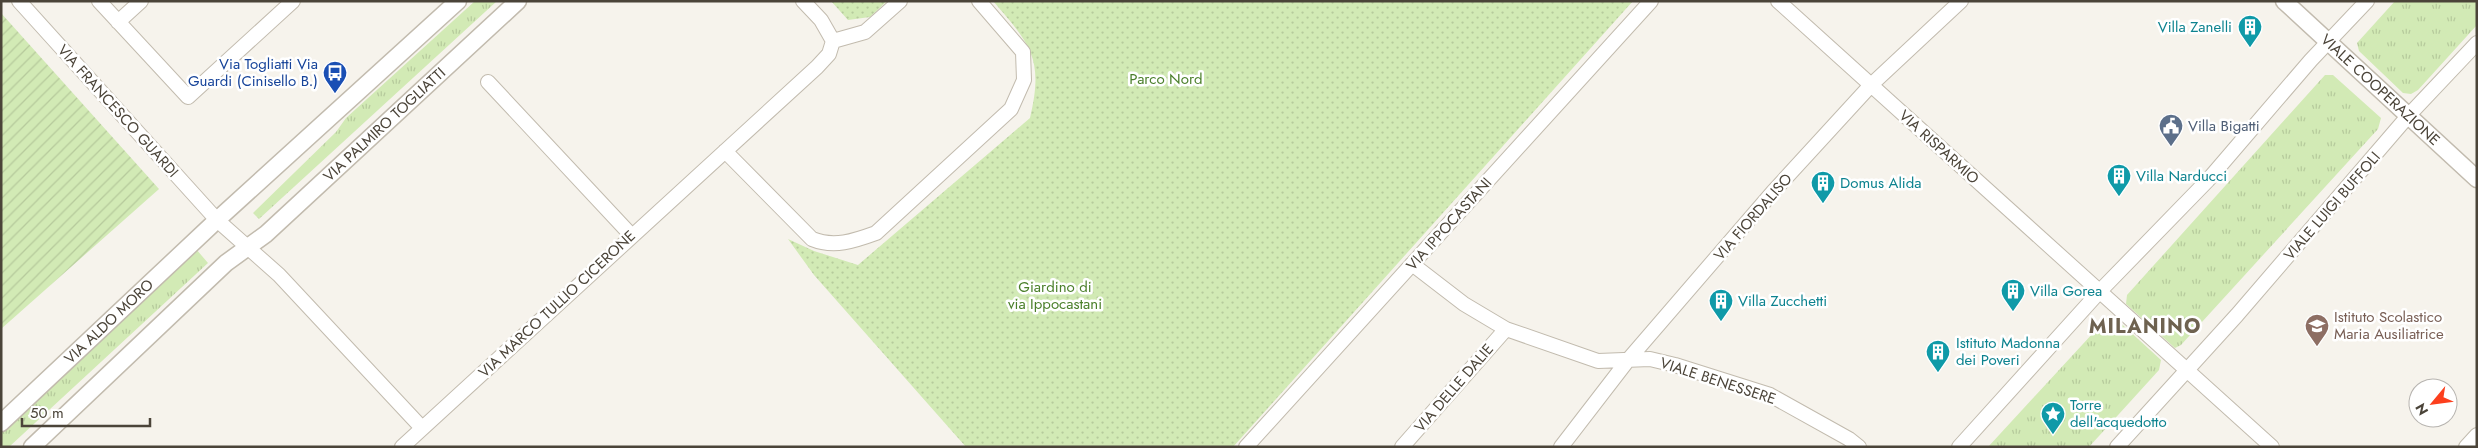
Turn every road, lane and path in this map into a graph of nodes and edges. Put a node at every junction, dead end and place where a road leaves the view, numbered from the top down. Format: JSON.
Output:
{"nodes":[{"id":1,"x":18,"y":1,"type":"edge"},
{"id":2,"x":99,"y":1,"type":"edge"},
{"id":3,"x":141,"y":1,"type":"edge"},
{"id":4,"x":293,"y":1,"type":"edge"},
{"id":5,"x":458,"y":1,"type":"edge"},
{"id":6,"x":518,"y":1,"type":"edge"},
{"id":7,"x":803,"y":1,"type":"edge"},
{"id":8,"x":900,"y":1,"type":"edge"},
{"id":9,"x":979,"y":1,"type":"edge"},
{"id":10,"x":1651,"y":1,"type":"edge"},
{"id":11,"x":1778,"y":1,"type":"edge"},
{"id":12,"x":1961,"y":1,"type":"edge"},
{"id":13,"x":2284,"y":1,"type":"edge"},
{"id":14,"x":2367,"y":1,"type":"edge"},
{"id":15,"x":118,"y":22,"type":"junction"},
{"id":16,"x":834,"y":41,"type":"junction"},
{"id":17,"x":2329,"y":41,"type":"junction"},
{"id":18,"x":2477,"y":43,"type":"edge"},
{"id":19,"x":488,"y":82,"type":"dead end"},
{"id":20,"x":1871,"y":85,"type":"junction"},
{"id":21,"x":2409,"y":115,"type":"junction"},
{"id":22,"x":725,"y":151,"type":"junction"},
{"id":23,"x":2477,"y":179,"type":"edge"},
{"id":24,"x":217,"y":220,"type":"junction"},
{"id":25,"x":631,"y":235,"type":"junction"},
{"id":26,"x":249,"y":248,"type":"junction"},
{"id":27,"x":1412,"y":264,"type":"junction"},
{"id":28,"x":2100,"y":291,"type":"junction"},
{"id":29,"x":1506,"y":329,"type":"junction"},
{"id":30,"x":1628,"y":360,"type":"junction"},
{"id":31,"x":2188,"y":369,"type":"junction"},
{"id":32,"x":1,"y":423,"type":"edge"},
{"id":33,"x":422,"y":428,"type":"junction"},
{"id":34,"x":2477,"y":434,"type":"edge"},
{"id":35,"x":1247,"y":446,"type":"edge"},
{"id":36,"x":32,"y":447,"type":"edge"},
{"id":37,"x":402,"y":447,"type":"edge"},
{"id":38,"x":1402,"y":447,"type":"edge"},
{"id":39,"x":1561,"y":447,"type":"edge"},
{"id":40,"x":1859,"y":447,"type":"edge"},
{"id":41,"x":1959,"y":447,"type":"edge"},
{"id":42,"x":2117,"y":447,"type":"edge"},
{"id":43,"x":2272,"y":447,"type":"edge"},
{"id":44,"x":2466,"y":447,"type":"edge"}],
"edges":[{"from":1,"to":24,"type":"street","name":"VIA FRANCESCO GUARDI"},
{"from":2,"to":15,"type":"street"},
{"from":3,"to":15,"type":"street"},
{"from":4,"to":15,"type":"street"},
{"from":5,"to":24,"type":"street"},
{"from":6,"to":26,"type":"street","name":"VIA PALMIRO TOGLIATTI"},
{"from":7,"to":16,"type":"street"},
{"from":8,"to":16,"type":"street"},
{"from":9,"to":22,"type":"street"},
{"from":10,"to":27,"type":"street","name":"VIA IPPOCASTANI"},
{"from":11,"to":20,"type":"street","name":"VIA RISPARMIO"},
{"from":12,"to":20,"type":"street","name":"VIA FIORDALISO"},
{"from":13,"to":17,"type":"street","name":"VIALE COOPERAZIONE"},
{"from":14,"to":17,"type":"street"},
{"from":16,"to":22,"type":"street","name":"VIA MARCO TULLIO CICERONE"},
{"from":17,"to":21,"type":"street","name":"VIALE COOPERAZIONE"},
{"from":17,"to":28,"type":"street"},
{"from":18,"to":21,"type":"street","name":"VIALE LUIGI BUFFOLI"},
{"from":19,"to":25,"type":"street"},
{"from":20,"to":28,"type":"street","name":"VIA RISPARMIO"},
{"from":20,"to":30,"type":"street","name":"VIA FIORDALISO"},
{"from":21,"to":23,"type":"street","name":"VIALE COOPERAZIONE"},
{"from":21,"to":31,"type":"street","name":"VIALE LUIGI BUFFOLI"},
{"from":22,"to":25,"type":"street","name":"VIA MARCO TULLIO CICERONE"},
{"from":24,"to":26,"type":"street","name":"VIA FRANCESCO GUARDI"},
{"from":24,"to":32,"type":"street","name":"VIA ALDO MORO"},
{"from":25,"to":33,"type":"street","name":"VIA MARCO TULLIO CICERONE"},
{"from":26,"to":33,"type":"street"},
{"from":26,"to":36,"type":"street"},
{"from":27,"to":29,"type":"street","name":"VIALE BENESSERE"},
{"from":27,"to":35,"type":"street","name":"VIA IPPOCASTANI"},
{"from":28,"to":31,"type":"street"},
{"from":28,"to":41,"type":"street"},
{"from":29,"to":30,"type":"street","name":"VIALE BENESSERE"},
{"from":29,"to":38,"type":"street","name":"VIA DELLE DALIE"},
{"from":30,"to":39,"type":"street","name":"VIA FIORDALISO"},
{"from":30,"to":40,"type":"street","name":"VIALE BENESSERE"},
{"from":31,"to":42,"type":"street","name":"VIALE LUIGI BUFFOLI"},
{"from":31,"to":43,"type":"street"},
{"from":33,"to":37,"type":"street","name":"VIA MARCO TULLIO CICERONE"},
{"from":34,"to":44,"type":"street"}]}
